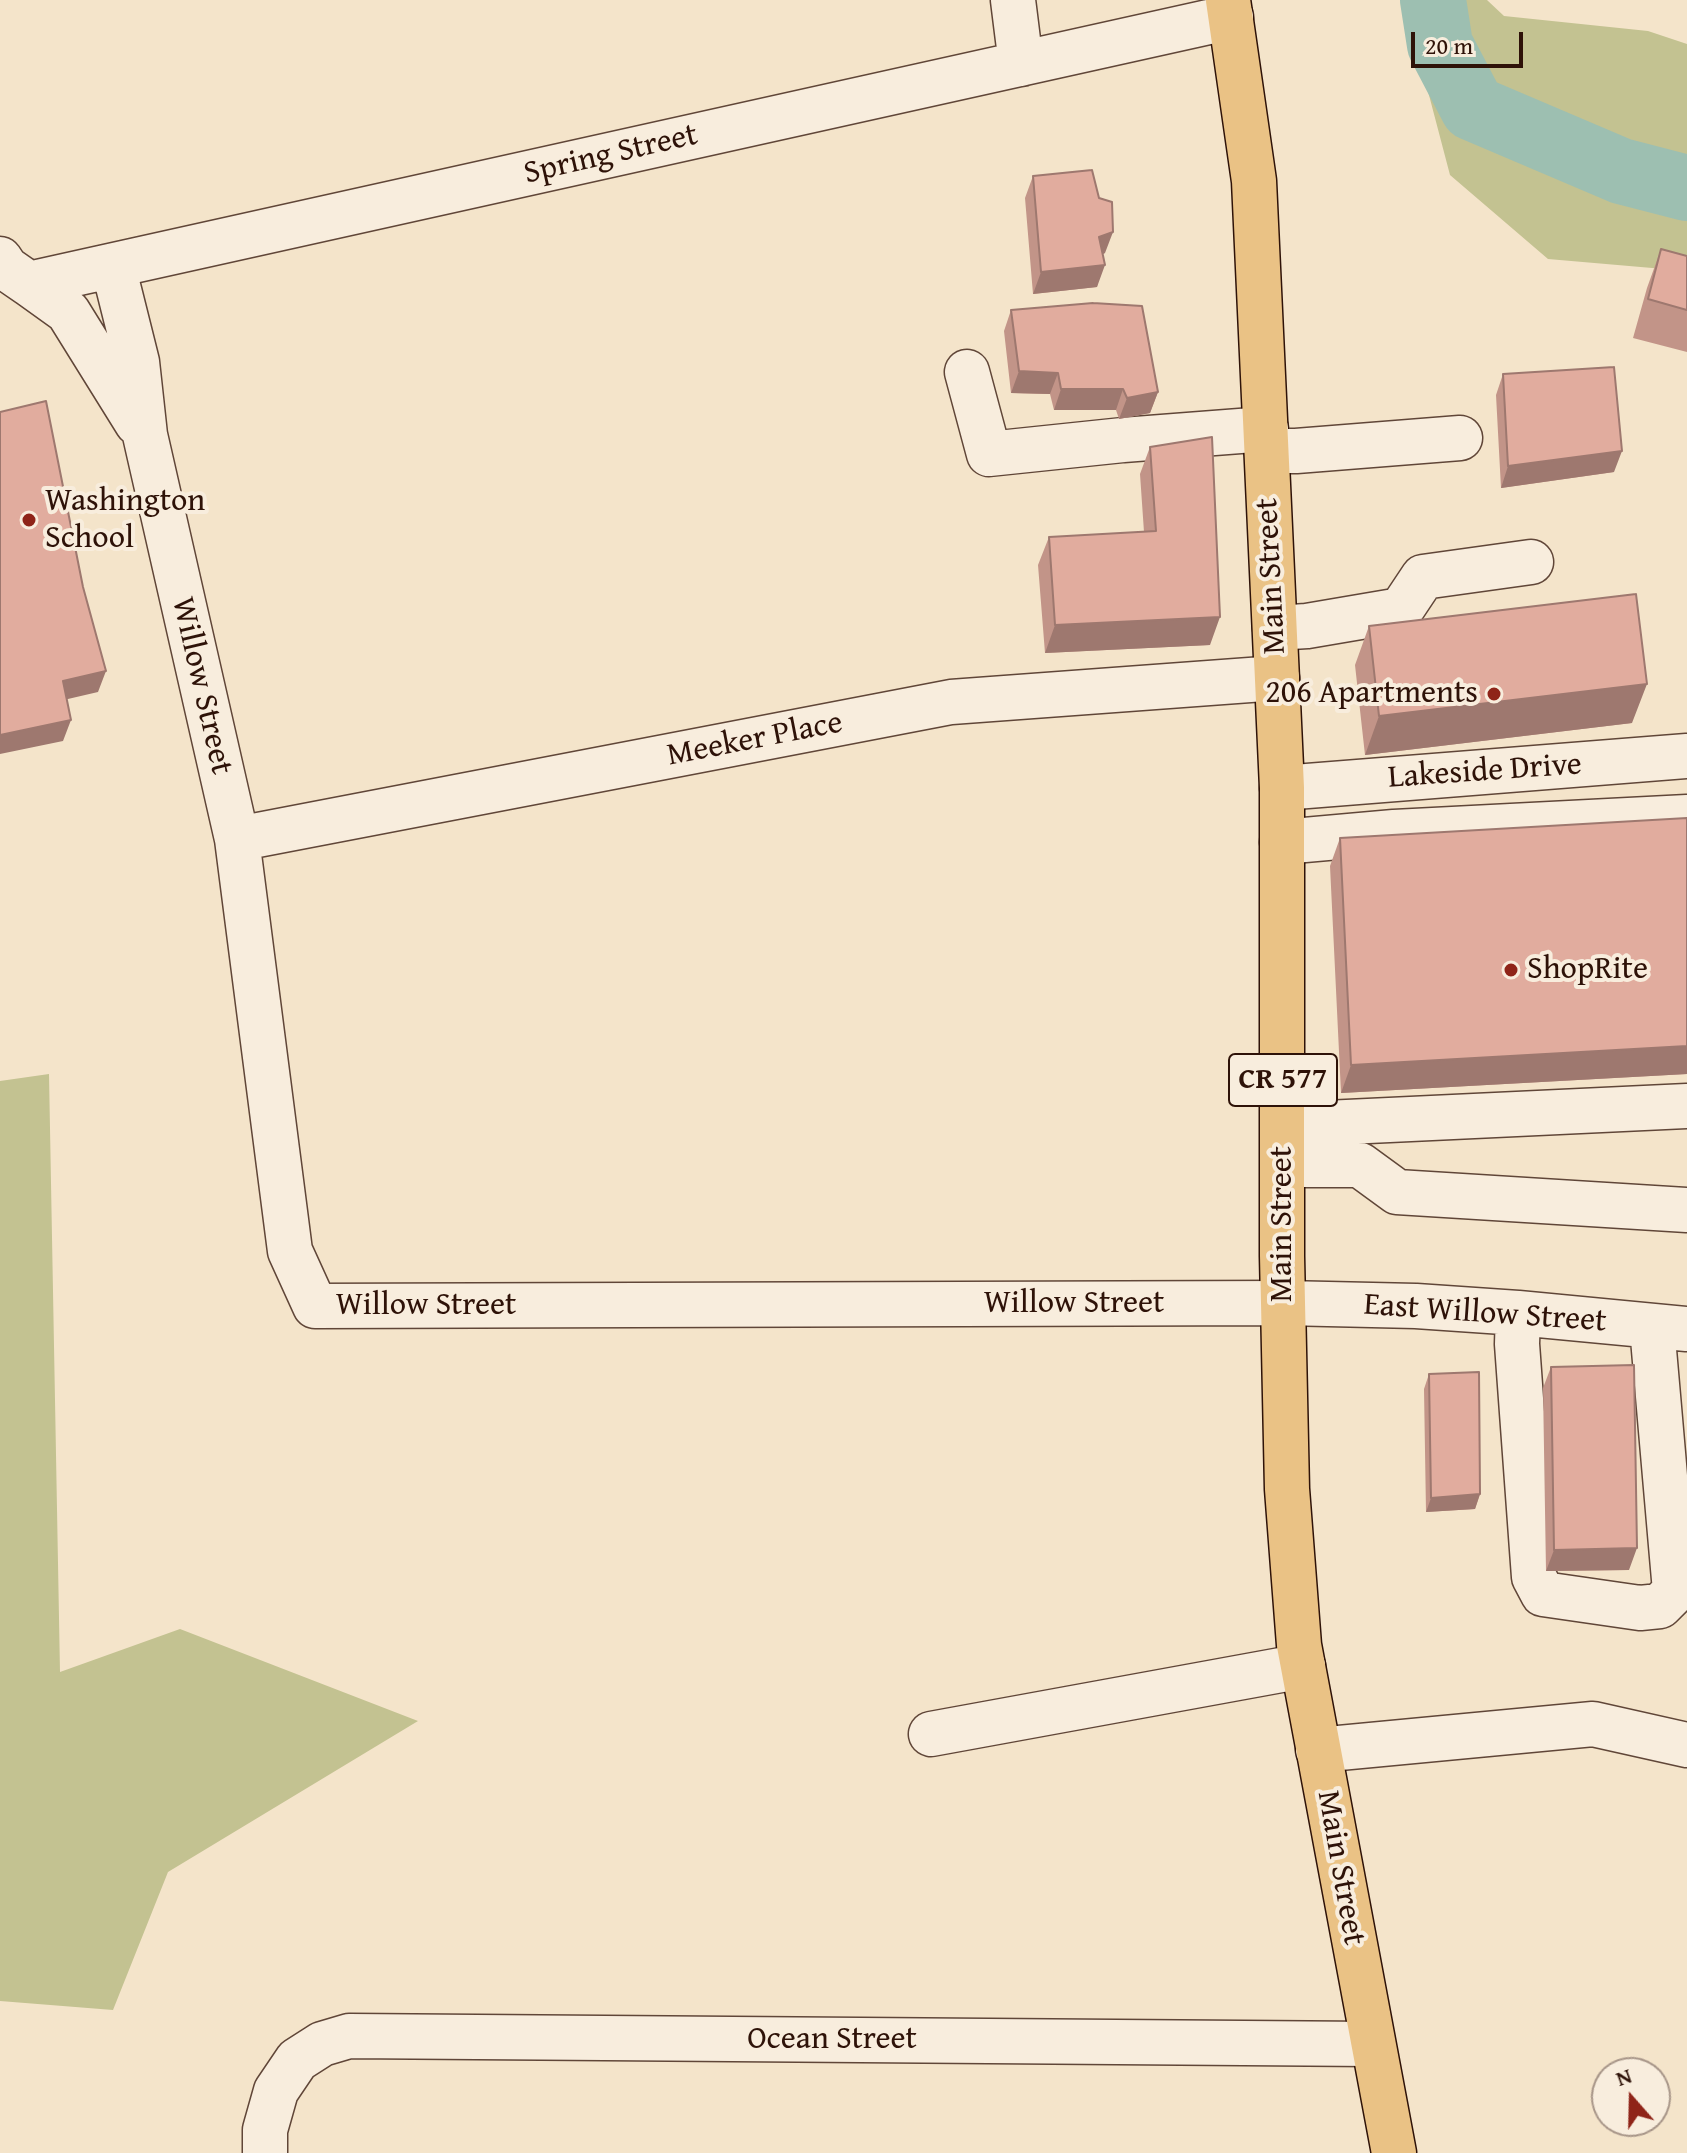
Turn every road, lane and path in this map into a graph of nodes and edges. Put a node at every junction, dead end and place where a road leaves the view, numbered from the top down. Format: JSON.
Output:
{"nodes":[{"id":1,"x":1013,"y":0,"type":"edge"},
{"id":2,"x":1229,"y":9,"type":"edge"},
{"id":3,"x":1021,"y":64,"type":"junction"},
{"id":4,"x":113,"y":266,"type":"junction"},
{"id":5,"x":15,"y":272,"type":"edge"},
{"id":6,"x":967,"y":372,"type":"dead end"},
{"id":7,"x":145,"y":435,"type":"junction"},
{"id":8,"x":1460,"y":438,"type":"dead end"},
{"id":9,"x":1266,"y":440,"type":"junction"},
{"id":10,"x":1531,"y":562,"type":"dead end"},
{"id":11,"x":1275,"y":628,"type":"junction"},
{"id":12,"x":1277,"y":678,"type":"junction"},
{"id":13,"x":1687,"y":756,"type":"edge"},
{"id":14,"x":1282,"y":788,"type":"junction"},
{"id":15,"x":1687,"y":817,"type":"edge"},
{"id":16,"x":237,"y":839,"type":"junction"},
{"id":17,"x":1282,"y":842,"type":"junction"},
{"id":18,"x":1687,"y":1106,"type":"edge"},
{"id":19,"x":1283,"y":1145,"type":"junction"},
{"id":20,"x":1687,"y":1210,"type":"edge"},
{"id":21,"x":1284,"y":1303,"type":"junction"},
{"id":22,"x":1518,"y":1313,"type":"junction"},
{"id":23,"x":1670,"y":1328,"type":"edge"},
{"id":24,"x":1303,"y":1666,"type":"junction"},
{"id":25,"x":931,"y":1734,"type":"dead end"},
{"id":26,"x":1687,"y":1745,"type":"edge"},
{"id":27,"x":1318,"y":1750,"type":"junction"},
{"id":28,"x":1372,"y":2044,"type":"junction"},
{"id":29,"x":265,"y":2153,"type":"edge"},
{"id":30,"x":1394,"y":2153,"type":"edge"}],
"edges":[{"from":1,"to":3,"type":"street"},
{"from":2,"to":3,"type":"street","name":"Spring Street"},
{"from":2,"to":9,"type":"main road","name":"Main Street","number":"CR 577"},
{"from":3,"to":4,"type":"street","name":"Spring Street"},
{"from":4,"to":5,"type":"street","name":"Spring Street"},
{"from":4,"to":7,"type":"street","name":"Willow Street"},
{"from":5,"to":7,"type":"street","name":"Willow Street"},
{"from":6,"to":9,"type":"street"},
{"from":7,"to":16,"type":"street","name":"Willow Street"},
{"from":8,"to":9,"type":"street"},
{"from":9,"to":11,"type":"main road","name":"Main Street","number":"CR 577"},
{"from":10,"to":11,"type":"street"},
{"from":11,"to":12,"type":"main road","name":"Main Street","number":"CR 577"},
{"from":12,"to":14,"type":"main road","name":"Main Street","number":"CR 577"},
{"from":12,"to":16,"type":"street","name":"Meeker Place"},
{"from":13,"to":14,"type":"street","name":"Lakeside Drive"},
{"from":14,"to":17,"type":"main road","name":"Main Street","number":"CR 577"},
{"from":15,"to":17,"type":"street"},
{"from":16,"to":21,"type":"street","name":"Willow Street"},
{"from":17,"to":19,"type":"main road","name":"Main Street","number":"CR 577"},
{"from":18,"to":19,"type":"street"},
{"from":19,"to":20,"type":"street"},
{"from":19,"to":21,"type":"main road","name":"Main Street","number":"CR 577"},
{"from":21,"to":22,"type":"street","name":"East Willow Street"},
{"from":21,"to":24,"type":"main road","name":"Main Street","number":"CR 577"},
{"from":22,"to":23,"type":"street","name":"East Willow Street"},
{"from":22,"to":23,"type":"street"},
{"from":24,"to":25,"type":"street"},
{"from":24,"to":27,"type":"main road","name":"Main Street","number":"CR 577"},
{"from":26,"to":27,"type":"street"},
{"from":27,"to":28,"type":"main road","name":"Main Street","number":"CR 577"},
{"from":28,"to":29,"type":"street","name":"Ocean Street"},
{"from":28,"to":30,"type":"main road","name":"Main Street","number":"CR 577"}]}
